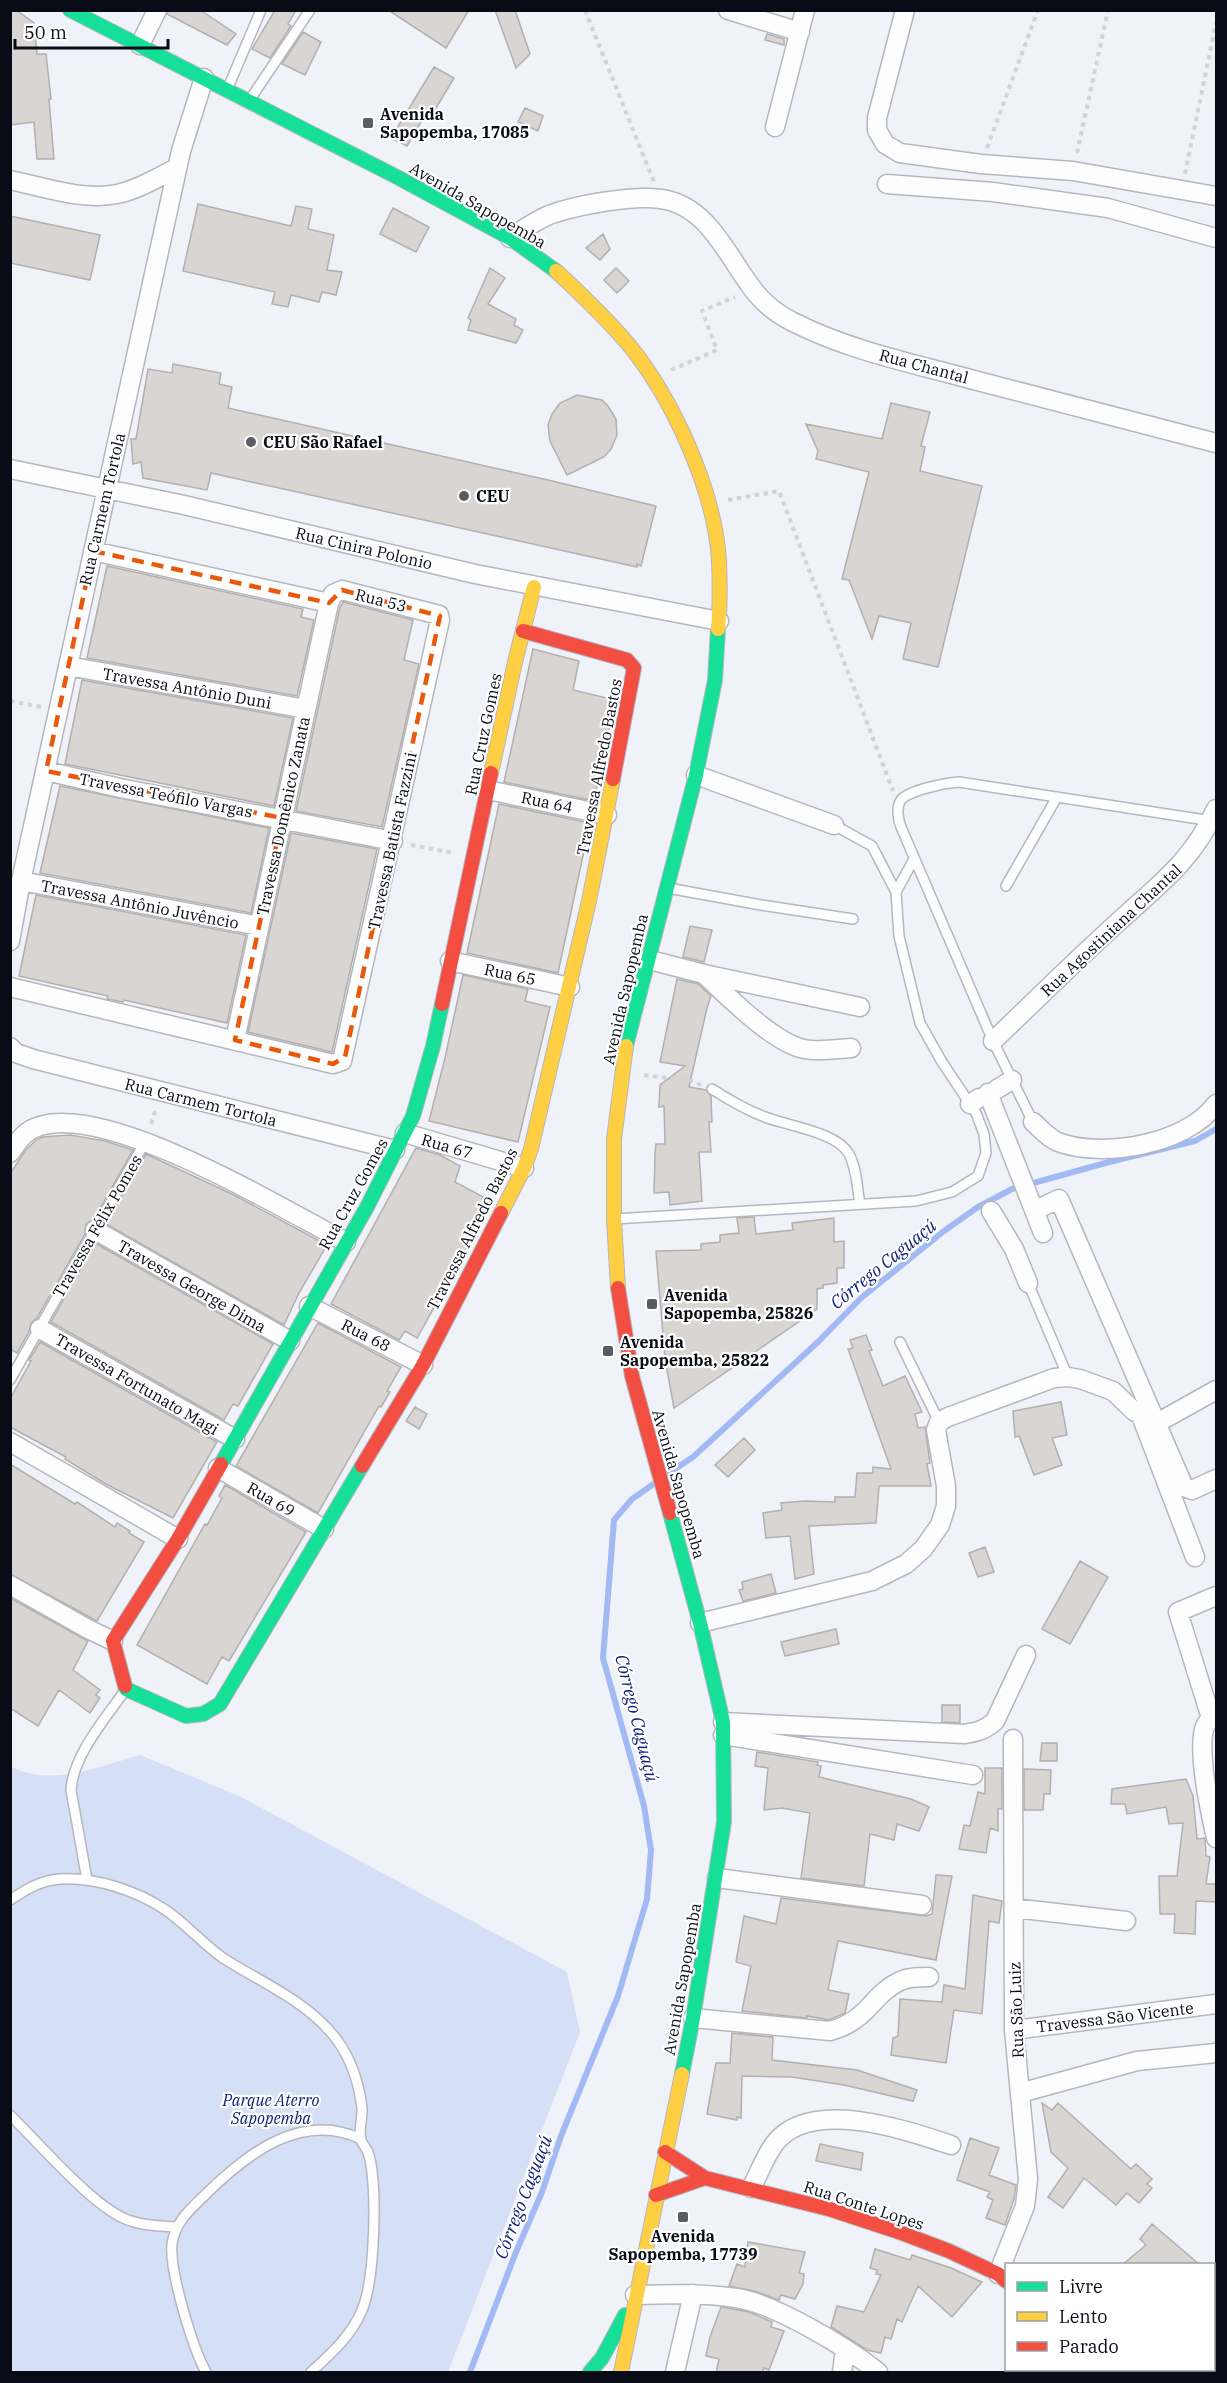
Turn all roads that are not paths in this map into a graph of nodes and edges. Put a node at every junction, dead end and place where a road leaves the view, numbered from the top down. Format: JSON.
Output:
{"nodes":[{"id":1,"x":70,"y":10,"type":"edge"},
{"id":2,"x":157,"y":10,"type":"edge"},
{"id":3,"x":261,"y":10,"type":"edge"},
{"id":4,"x":310,"y":10,"type":"edge"},
{"id":5,"x":728,"y":10,"type":"edge"},
{"id":6,"x":806,"y":10,"type":"edge"},
{"id":7,"x":905,"y":10,"type":"edge"},
{"id":8,"x":800,"y":32,"type":"junction"},
{"id":9,"x":140,"y":45,"type":"junction"},
{"id":10,"x":204,"y":78,"type":"junction"},
{"id":11,"x":227,"y":90,"type":"junction"},
{"id":12,"x":249,"y":101,"type":"junction"},
{"id":13,"x":775,"y":127,"type":"dead end"},
{"id":14,"x":177,"y":168,"type":"junction"},
{"id":15,"x":10,"y":180,"type":"edge"},
{"id":16,"x":886,"y":184,"type":"dead end"},
{"id":17,"x":1216,"y":196,"type":"edge"},
{"id":18,"x":510,"y":238,"type":"junction"},
{"id":19,"x":1216,"y":238,"type":"edge"},
{"id":20,"x":1216,"y":443,"type":"edge"},
{"id":21,"x":10,"y":469,"type":"edge"},
{"id":22,"x":107,"y":489,"type":"junction"},
{"id":23,"x":93,"y":551,"type":"junction"},
{"id":24,"x":534,"y":587,"type":"junction"},
{"id":25,"x":329,"y":603,"type":"junction"},
{"id":26,"x":440,"y":616,"type":"joint"},
{"id":27,"x":719,"y":621,"type":"junction"},
{"id":28,"x":523,"y":631,"type":"junction"},
{"id":29,"x":68,"y":666,"type":"junction"},
{"id":30,"x":306,"y":709,"type":"junction"},
{"id":31,"x":46,"y":771,"type":"junction"},
{"id":32,"x":696,"y":775,"type":"junction"},
{"id":33,"x":488,"y":790,"type":"junction"},
{"id":34,"x":1057,"y":796,"type":"junction"},
{"id":35,"x":607,"y":815,"type":"junction"},
{"id":36,"x":282,"y":818,"type":"junction"},
{"id":37,"x":1215,"y":818,"type":"edge"},
{"id":38,"x":834,"y":825,"type":"joint"},
{"id":39,"x":393,"y":841,"type":"junction"},
{"id":40,"x":914,"y":859,"type":"junction"},
{"id":41,"x":21,"y":881,"type":"junction"},
{"id":42,"x":1006,"y":886,"type":"dead end"},
{"id":43,"x":666,"y":887,"type":"junction"},
{"id":44,"x":896,"y":892,"type":"junction"},
{"id":45,"x":853,"y":919,"type":"dead end"},
{"id":46,"x":259,"y":926,"type":"junction"},
{"id":47,"x":10,"y":941,"type":"edge"},
{"id":48,"x":646,"y":959,"type":"junction"},
{"id":49,"x":450,"y":961,"type":"junction"},
{"id":50,"x":705,"y":974,"type":"junction"},
{"id":51,"x":10,"y":987,"type":"edge"},
{"id":52,"x":570,"y":987,"type":"junction"},
{"id":53,"x":860,"y":1007,"type":"dead end"},
{"id":54,"x":235,"y":1040,"type":"junction"},
{"id":55,"x":993,"y":1041,"type":"junction"},
{"id":56,"x":10,"y":1047,"type":"edge"},
{"id":57,"x":850,"y":1048,"type":"dead end"},
{"id":58,"x":712,"y":1089,"type":"road end"},
{"id":59,"x":989,"y":1093,"type":"junction"},
{"id":60,"x":1216,"y":1104,"type":"edge"},
{"id":61,"x":1033,"y":1122,"type":"joint"},
{"id":62,"x":405,"y":1133,"type":"junction"},
{"id":63,"x":145,"y":1142,"type":"junction"},
{"id":64,"x":395,"y":1150,"type":"junction"},
{"id":65,"x":10,"y":1152,"type":"edge"},
{"id":66,"x":524,"y":1168,"type":"junction"},
{"id":67,"x":860,"y":1204,"type":"junction"},
{"id":68,"x":1044,"y":1206,"type":"dead end"},
{"id":69,"x":991,"y":1211,"type":"dead end"},
{"id":70,"x":614,"y":1219,"type":"junction"},
{"id":71,"x":95,"y":1230,"type":"junction"},
{"id":72,"x":1044,"y":1233,"type":"dead end"},
{"id":73,"x":346,"y":1242,"type":"junction"},
{"id":74,"x":1028,"y":1283,"type":"joint"},
{"id":75,"x":309,"y":1306,"type":"junction"},
{"id":76,"x":40,"y":1329,"type":"junction"},
{"id":77,"x":290,"y":1341,"type":"junction"},
{"id":78,"x":900,"y":1342,"type":"dead end"},
{"id":79,"x":423,"y":1365,"type":"junction"},
{"id":80,"x":1068,"y":1377,"type":"junction"},
{"id":81,"x":10,"y":1380,"type":"edge"},
{"id":82,"x":1216,"y":1390,"type":"edge"},
{"id":83,"x":1149,"y":1416,"type":"junction"},
{"id":84,"x":939,"y":1422,"type":"junction"},
{"id":85,"x":235,"y":1439,"type":"junction"},
{"id":86,"x":10,"y":1442,"type":"edge"},
{"id":87,"x":218,"y":1468,"type":"junction"},
{"id":88,"x":1216,"y":1479,"type":"edge"},
{"id":89,"x":324,"y":1529,"type":"junction"},
{"id":90,"x":178,"y":1539,"type":"junction"},
{"id":91,"x":1195,"y":1557,"type":"dead end"},
{"id":92,"x":10,"y":1585,"type":"edge"},
{"id":93,"x":1215,"y":1596,"type":"edge"},
{"id":94,"x":700,"y":1623,"type":"junction"},
{"id":95,"x":113,"y":1641,"type":"junction"},
{"id":96,"x":1026,"y":1655,"type":"dead end"},
{"id":97,"x":126,"y":1689,"type":"junction"},
{"id":98,"x":1214,"y":1716,"type":"edge"},
{"id":99,"x":723,"y":1728,"type":"junction"},
{"id":100,"x":1013,"y":1739,"type":"dead end"},
{"id":101,"x":973,"y":1775,"type":"dead end"},
{"id":102,"x":1216,"y":1838,"type":"edge"},
{"id":103,"x":717,"y":1878,"type":"junction"},
{"id":104,"x":87,"y":1880,"type":"junction"},
{"id":105,"x":10,"y":1900,"type":"edge"},
{"id":106,"x":922,"y":1905,"type":"dead end"},
{"id":107,"x":1014,"y":1908,"type":"junction"},
{"id":108,"x":1126,"y":1921,"type":"dead end"},
{"id":109,"x":929,"y":1977,"type":"dead end"},
{"id":110,"x":1216,"y":2004,"type":"edge"},
{"id":111,"x":693,"y":2018,"type":"junction"},
{"id":112,"x":1014,"y":2030,"type":"junction"},
{"id":113,"x":1216,"y":2053,"type":"edge"},
{"id":114,"x":1020,"y":2093,"type":"junction"},
{"id":115,"x":10,"y":2115,"type":"edge"},
{"id":116,"x":361,"y":2139,"type":"junction"},
{"id":117,"x":951,"y":2145,"type":"dead end"},
{"id":118,"x":665,"y":2152,"type":"junction"},
{"id":119,"x":705,"y":2178,"type":"junction"},
{"id":120,"x":751,"y":2188,"type":"junction"},
{"id":121,"x":656,"y":2195,"type":"junction"},
{"id":122,"x":176,"y":2227,"type":"junction"},
{"id":123,"x":1007,"y":2263,"type":"edge"},
{"id":124,"x":1002,"y":2278,"type":"edge"},
{"id":125,"x":693,"y":2294,"type":"junction"},
{"id":126,"x":635,"y":2295,"type":"junction"},
{"id":127,"x":846,"y":2350,"type":"junction"},
{"id":128,"x":206,"y":2373,"type":"edge"},
{"id":129,"x":311,"y":2373,"type":"edge"},
{"id":130,"x":590,"y":2373,"type":"edge"},
{"id":131,"x":621,"y":2373,"type":"edge"},
{"id":132,"x":675,"y":2373,"type":"edge"},
{"id":133,"x":842,"y":2373,"type":"edge"},
{"id":134,"x":878,"y":2373,"type":"edge"}],
"edges":[{"from":1,"to":9,"type":"street","name":"Avenida Sapopemba"},
{"from":2,"to":9,"type":"street"},
{"from":3,"to":11,"type":"lane"},
{"from":4,"to":12,"type":"lane"},
{"from":5,"to":8,"type":"street"},
{"from":6,"to":8,"type":"street"},
{"from":7,"to":17,"type":"street"},
{"from":8,"to":13,"type":"street"},
{"from":9,"to":10,"type":"street","name":"Avenida Sapopemba"},
{"from":10,"to":11,"type":"street","name":"Avenida Sapopemba"},
{"from":10,"to":14,"type":"street","name":"Rua Carmem Tortola"},
{"from":11,"to":12,"type":"street","name":"Avenida Sapopemba"},
{"from":12,"to":18,"type":"street","name":"Avenida Sapopemba"},
{"from":14,"to":15,"type":"street"},
{"from":14,"to":22,"type":"street","name":"Rua Carmem Tortola"},
{"from":16,"to":19,"type":"street"},
{"from":18,"to":20,"type":"street","name":"Rua Chantal"},
{"from":18,"to":27,"type":"street","name":"Avenida Sapopemba"},
{"from":21,"to":22,"type":"street","name":"Rua Cinira Polonio"},
{"from":22,"to":23,"type":"street","name":"Rua Carmem Tortola"},
{"from":22,"to":24,"type":"street","name":"Rua Cinira Polonio"},
{"from":23,"to":25,"type":"street"},
{"from":23,"to":29,"type":"street","name":"Rua Carmem Tortola"},
{"from":24,"to":27,"type":"street","name":"Rua Cinira Polonio"},
{"from":24,"to":28,"type":"street","name":"Rua Cruz Gomes"},
{"from":25,"to":26,"type":"street","name":"Rua 53"},
{"from":25,"to":30,"type":"street","name":"Travessa Domênico Zanata"},
{"from":26,"to":39,"type":"street","name":"Travessa Batista Fazzini"},
{"from":27,"to":32,"type":"street","name":"Avenida Sapopemba"},
{"from":28,"to":33,"type":"street","name":"Rua Cruz Gomes"},
{"from":28,"to":35,"type":"street","name":"Travessa Alfredo Bastos"},
{"from":29,"to":30,"type":"street","name":"Travessa Antônio Duni"},
{"from":29,"to":31,"type":"street","name":"Rua Carmem Tortola"},
{"from":30,"to":36,"type":"street","name":"Travessa Domênico Zanata"},
{"from":31,"to":36,"type":"street","name":"Travessa Teófilo Vargas"},
{"from":31,"to":41,"type":"street","name":"Rua Carmem Tortola"},
{"from":32,"to":38,"type":"street"},
{"from":32,"to":43,"type":"street","name":"Avenida Sapopemba"},
{"from":33,"to":35,"type":"street","name":"Rua 64"},
{"from":33,"to":49,"type":"street","name":"Rua Cruz Gomes"},
{"from":34,"to":37,"type":"lane"},
{"from":34,"to":40,"type":"lane"},
{"from":34,"to":42,"type":"lane"},
{"from":35,"to":52,"type":"street","name":"Travessa Alfredo Bastos"},
{"from":36,"to":39,"type":"street","name":"Travessa Teófilo Vargas"},
{"from":36,"to":46,"type":"street","name":"Travessa Domênico Zanata"},
{"from":37,"to":55,"type":"street","name":"Rua Agostiniana Chantal"},
{"from":38,"to":44,"type":"lane"},
{"from":39,"to":54,"type":"street","name":"Travessa Batista Fazzini"},
{"from":40,"to":44,"type":"lane"},
{"from":40,"to":55,"type":"lane"},
{"from":41,"to":46,"type":"street","name":"Travessa Antônio Juvêncio"},
{"from":41,"to":47,"type":"street","name":"Rua Carmem Tortola"},
{"from":43,"to":45,"type":"lane"},
{"from":43,"to":48,"type":"street","name":"Avenida Sapopemba"},
{"from":44,"to":59,"type":"lane"},
{"from":46,"to":54,"type":"street","name":"Travessa Domênico Zanata"},
{"from":48,"to":50,"type":"street"},
{"from":48,"to":70,"type":"street","name":"Avenida Sapopemba"},
{"from":49,"to":52,"type":"street","name":"Rua 65"},
{"from":49,"to":62,"type":"street","name":"Rua Cruz Gomes"},
{"from":50,"to":53,"type":"street"},
{"from":50,"to":57,"type":"street"},
{"from":51,"to":54,"type":"street"},
{"from":52,"to":66,"type":"street","name":"Travessa Alfredo Bastos"},
{"from":55,"to":59,"type":"lane"},
{"from":56,"to":64,"type":"street","name":"Rua Carmem Tortola"},
{"from":58,"to":67,"type":"lane"},
{"from":59,"to":61,"type":"lane"},
{"from":59,"to":67,"type":"lane"},
{"from":59,"to":72,"type":"street"},
{"from":60,"to":61,"type":"street"},
{"from":62,"to":64,"type":"street","name":"Rua Cruz Gomes"},
{"from":62,"to":66,"type":"street","name":"Rua 67"},
{"from":63,"to":65,"type":"street"},
{"from":63,"to":71,"type":"lane","name":"Travessa Félix Pomes"},
{"from":63,"to":73,"type":"street","name":"Travessa Félix Pomes"},
{"from":64,"to":73,"type":"street","name":"Rua Cruz Gomes"},
{"from":66,"to":79,"type":"street","name":"Travessa Alfredo Bastos"},
{"from":67,"to":70,"type":"lane"},
{"from":68,"to":83,"type":"street"},
{"from":69,"to":74,"type":"street"},
{"from":70,"to":94,"type":"street","name":"Avenida Sapopemba"},
{"from":71,"to":76,"type":"lane","name":"Travessa Félix Pomes"},
{"from":71,"to":77,"type":"street","name":"Travessa George Dima"},
{"from":73,"to":75,"type":"street","name":"Rua Cruz Gomes"},
{"from":74,"to":80,"type":"lane"},
{"from":75,"to":77,"type":"street","name":"Rua Cruz Gomes"},
{"from":75,"to":79,"type":"street","name":"Rua 68"},
{"from":76,"to":81,"type":"lane","name":"Travessa Félix Pomes"},
{"from":76,"to":85,"type":"street","name":"Travessa Fortunato Magi"},
{"from":77,"to":85,"type":"street","name":"Rua Cruz Gomes"},
{"from":78,"to":84,"type":"lane"},
{"from":79,"to":89,"type":"street","name":"Travessa Alfredo Bastos"},
{"from":80,"to":83,"type":"street"},
{"from":80,"to":84,"type":"street"},
{"from":82,"to":83,"type":"street"},
{"from":83,"to":88,"type":"street"},
{"from":83,"to":91,"type":"street"},
{"from":84,"to":94,"type":"street"},
{"from":85,"to":87,"type":"street","name":"Rua Cruz Gomes"},
{"from":86,"to":90,"type":"street"},
{"from":87,"to":89,"type":"street","name":"Rua 69"},
{"from":87,"to":90,"type":"street","name":"Rua Cruz Gomes"},
{"from":89,"to":97,"type":"street","name":"Travessa Alfredo Bastos"},
{"from":90,"to":95,"type":"street","name":"Rua Cruz Gomes"},
{"from":92,"to":95,"type":"street"},
{"from":93,"to":98,"type":"street"},
{"from":94,"to":99,"type":"street","name":"Avenida Sapopemba"},
{"from":95,"to":97,"type":"street"},
{"from":96,"to":99,"type":"street"},
{"from":97,"to":104,"type":"lane"},
{"from":98,"to":102,"type":"street"},
{"from":99,"to":101,"type":"street"},
{"from":99,"to":103,"type":"street","name":"Avenida Sapopemba"},
{"from":100,"to":107,"type":"street","name":"Rua São Luiz"},
{"from":103,"to":106,"type":"street"},
{"from":103,"to":111,"type":"street","name":"Avenida Sapopemba"},
{"from":104,"to":105,"type":"lane"},
{"from":104,"to":116,"type":"lane"},
{"from":107,"to":108,"type":"street"},
{"from":107,"to":112,"type":"street","name":"Rua São Luiz"},
{"from":109,"to":111,"type":"street"},
{"from":110,"to":112,"type":"street","name":"Travessa São Vicente"},
{"from":111,"to":118,"type":"street","name":"Avenida Sapopemba"},
{"from":112,"to":114,"type":"street","name":"Rua São Luiz"},
{"from":113,"to":114,"type":"street"},
{"from":114,"to":123,"type":"street","name":"Rua São Luiz"},
{"from":115,"to":122,"type":"lane"},
{"from":116,"to":122,"type":"lane"},
{"from":116,"to":129,"type":"lane"},
{"from":117,"to":120,"type":"street"},
{"from":118,"to":119,"type":"street","name":"Rua Conte Lopes"},
{"from":118,"to":121,"type":"street","name":"Avenida Sapopemba"},
{"from":119,"to":120,"type":"street","name":"Rua Conte Lopes"},
{"from":119,"to":121,"type":"street"},
{"from":120,"to":124,"type":"street","name":"Rua Conte Lopes"},
{"from":121,"to":126,"type":"street","name":"Avenida Sapopemba"},
{"from":122,"to":128,"type":"lane"},
{"from":125,"to":126,"type":"street"},
{"from":125,"to":127,"type":"street"},
{"from":125,"to":132,"type":"street"},
{"from":126,"to":130,"type":"street"},
{"from":126,"to":131,"type":"street","name":"Avenida Sapopemba"},
{"from":127,"to":133,"type":"street"},
{"from":127,"to":134,"type":"street"}]}
